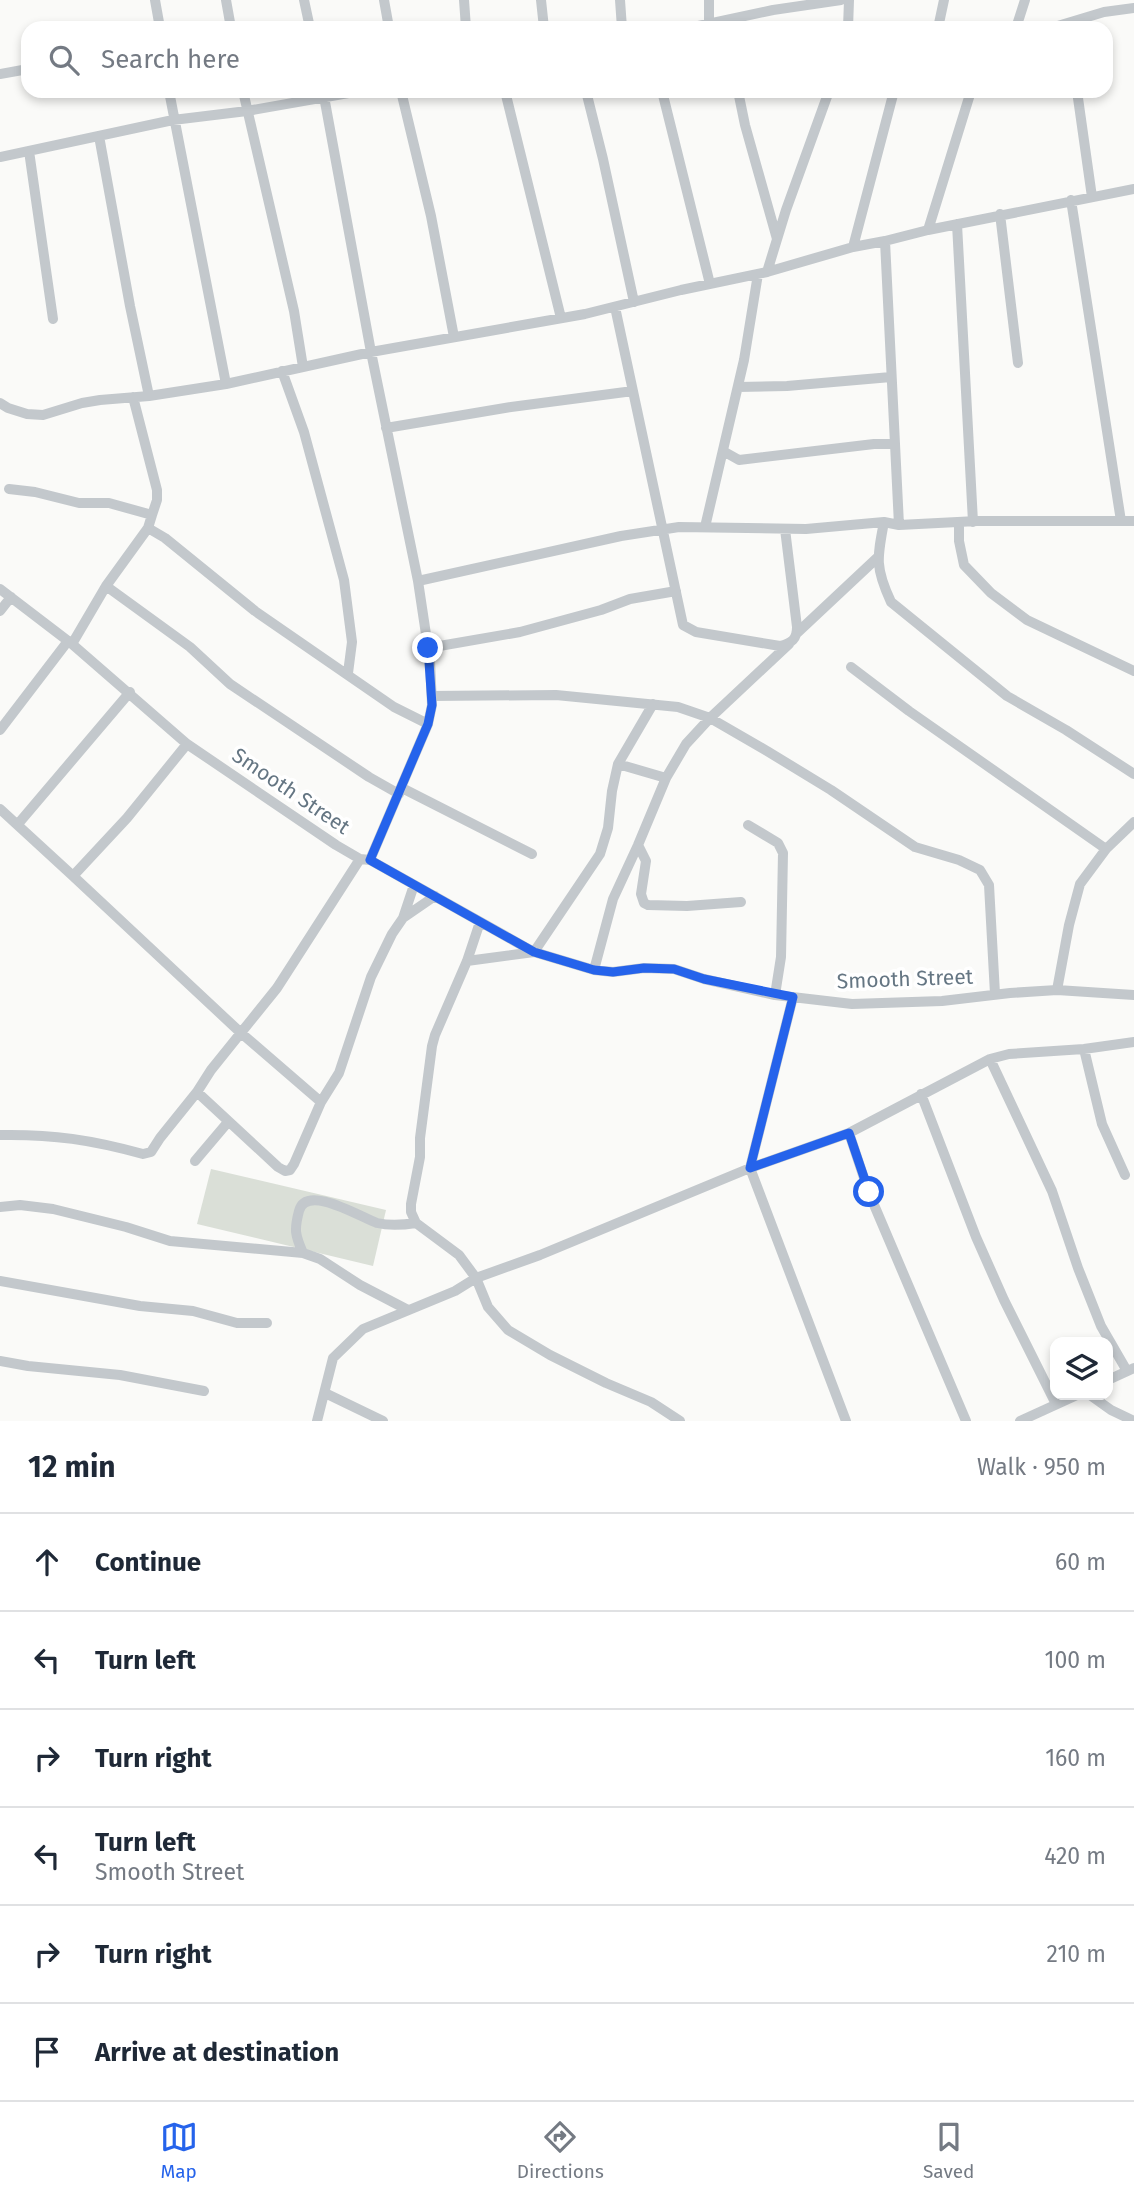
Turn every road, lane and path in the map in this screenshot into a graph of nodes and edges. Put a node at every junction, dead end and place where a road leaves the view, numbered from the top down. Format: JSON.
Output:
{"nodes":[{"id":1,"x":155,"y":0,"type":"edge"},
{"id":2,"x":226,"y":0,"type":"edge"},
{"id":3,"x":304,"y":0,"type":"edge"},
{"id":4,"x":384,"y":0,"type":"edge"},
{"id":5,"x":464,"y":0,"type":"edge"},
{"id":6,"x":541,"y":0,"type":"edge"},
{"id":7,"x":620,"y":0,"type":"edge"},
{"id":8,"x":709,"y":0,"type":"edge"},
{"id":9,"x":841,"y":0,"type":"edge"},
{"id":10,"x":849,"y":0,"type":"edge"},
{"id":11,"x":944,"y":0,"type":"edge"},
{"id":12,"x":1025,"y":0,"type":"edge"},
{"id":13,"x":1111,"y":0,"type":"edge"},
{"id":14,"x":774,"y":5,"type":"edge"},
{"id":15,"x":1134,"y":8,"type":"edge"},
{"id":16,"x":1104,"y":12,"type":"junction"},
{"id":17,"x":159,"y":21,"type":"edge"},
{"id":18,"x":230,"y":21,"type":"edge"},
{"id":19,"x":308,"y":21,"type":"edge"},
{"id":20,"x":388,"y":21,"type":"edge"},
{"id":21,"x":466,"y":21,"type":"edge"},
{"id":22,"x":543,"y":21,"type":"edge"},
{"id":23,"x":622,"y":21,"type":"edge"},
{"id":24,"x":709,"y":21,"type":"edge"},
{"id":25,"x":733,"y":21,"type":"edge"},
{"id":26,"x":848,"y":21,"type":"edge"},
{"id":27,"x":940,"y":21,"type":"edge"},
{"id":28,"x":1018,"y":21,"type":"edge"},
{"id":29,"x":1081,"y":21,"type":"edge"},
{"id":30,"x":21,"y":70,"type":"edge"},
{"id":31,"x":0,"y":75,"type":"edge"},
{"id":32,"x":170,"y":98,"type":"edge"},
{"id":33,"x":244,"y":98,"type":"edge"},
{"id":34,"x":306,"y":98,"type":"edge"},
{"id":35,"x":325,"y":98,"type":"edge"},
{"id":36,"x":403,"y":98,"type":"edge"},
{"id":37,"x":507,"y":98,"type":"edge"},
{"id":38,"x":588,"y":98,"type":"edge"},
{"id":39,"x":664,"y":98,"type":"edge"},
{"id":40,"x":739,"y":98,"type":"edge"},
{"id":41,"x":830,"y":98,"type":"edge"},
{"id":42,"x":892,"y":98,"type":"edge"},
{"id":43,"x":969,"y":98,"type":"edge"},
{"id":44,"x":1078,"y":98,"type":"edge"},
{"id":45,"x":247,"y":111,"type":"junction"},
{"id":46,"x":173,"y":120,"type":"junction"},
{"id":47,"x":99,"y":136,"type":"junction"},
{"id":48,"x":29,"y":151,"type":"junction"},
{"id":49,"x":0,"y":157,"type":"edge"},
{"id":50,"x":1134,"y":189,"type":"edge"},
{"id":51,"x":1092,"y":197,"type":"junction"},
{"id":52,"x":1071,"y":201,"type":"junction"},
{"id":53,"x":1000,"y":214,"type":"junction"},
{"id":54,"x":957,"y":224,"type":"junction"},
{"id":55,"x":928,"y":230,"type":"junction"},
{"id":56,"x":777,"y":239,"type":"junction"},
{"id":57,"x":885,"y":241,"type":"junction"},
{"id":58,"x":853,"y":247,"type":"junction"},
{"id":59,"x":762,"y":273,"type":"junction"},
{"id":60,"x":710,"y":284,"type":"junction"},
{"id":61,"x":634,"y":302,"type":"junction"},
{"id":62,"x":615,"y":307,"type":"junction"},
{"id":63,"x":561,"y":318,"type":"junction"},
{"id":64,"x":53,"y":319,"type":"dead end"},
{"id":65,"x":454,"y":337,"type":"junction"},
{"id":66,"x":371,"y":352,"type":"junction"},
{"id":67,"x":1017,"y":363,"type":"dead end"},
{"id":68,"x":303,"y":367,"type":"junction"},
{"id":69,"x":282,"y":372,"type":"junction"},
{"id":70,"x":891,"y":377,"type":"junction"},
{"id":71,"x":226,"y":384,"type":"junction"},
{"id":72,"x":738,"y":387,"type":"junction"},
{"id":73,"x":633,"y":391,"type":"junction"},
{"id":74,"x":149,"y":396,"type":"junction"},
{"id":75,"x":133,"y":397,"type":"junction"},
{"id":76,"x":0,"y":403,"type":"edge"},
{"id":77,"x":386,"y":428,"type":"junction"},
{"id":78,"x":895,"y":444,"type":"junction"},
{"id":79,"x":723,"y":451,"type":"junction"},
{"id":80,"x":9,"y":489,"type":"dead end"},
{"id":81,"x":152,"y":515,"type":"junction"},
{"id":82,"x":1121,"y":521,"type":"junction"},
{"id":83,"x":1134,"y":521,"type":"edge"},
{"id":84,"x":884,"y":522,"type":"junction"},
{"id":85,"x":959,"y":522,"type":"junction"},
{"id":86,"x":973,"y":522,"type":"junction"},
{"id":87,"x":899,"y":525,"type":"junction"},
{"id":88,"x":705,"y":527,"type":"junction"},
{"id":89,"x":148,"y":528,"type":"junction"},
{"id":90,"x":785,"y":528,"type":"junction"},
{"id":91,"x":663,"y":529,"type":"junction"},
{"id":92,"x":877,"y":558,"type":"junction"},
{"id":93,"x":418,"y":581,"type":"junction"},
{"id":94,"x":106,"y":586,"type":"junction"},
{"id":95,"x":0,"y":589,"type":"edge"},
{"id":96,"x":676,"y":590,"type":"junction"},
{"id":97,"x":11,"y":597,"type":"junction"},
{"id":98,"x":0,"y":611,"type":"edge"},
{"id":99,"x":797,"y":634,"type":"junction"},
{"id":100,"x":70,"y":643,"type":"junction"},
{"id":101,"x":790,"y":644,"type":"junction"},
{"id":102,"x":428,"y":648,"type":"junction"},
{"id":103,"x":851,"y":667,"type":"dead end"},
{"id":104,"x":1134,"y":671,"type":"edge"},
{"id":105,"x":348,"y":673,"type":"junction"},
{"id":106,"x":130,"y":692,"type":"junction"},
{"id":107,"x":432,"y":696,"type":"junction"},
{"id":108,"x":653,"y":704,"type":"junction"},
{"id":109,"x":710,"y":718,"type":"junction"},
{"id":110,"x":428,"y":724,"type":"junction"},
{"id":111,"x":0,"y":730,"type":"edge"},
{"id":112,"x":187,"y":744,"type":"junction"},
{"id":113,"x":618,"y":764,"type":"junction"},
{"id":114,"x":1134,"y":774,"type":"edge"},
{"id":115,"x":666,"y":778,"type":"junction"},
{"id":116,"x":400,"y":791,"type":"junction"},
{"id":117,"x":0,"y":809,"type":"edge"},
{"id":118,"x":1134,"y":822,"type":"edge"},
{"id":119,"x":18,"y":824,"type":"junction"},
{"id":120,"x":748,"y":825,"type":"dead end"},
{"id":121,"x":638,"y":845,"type":"junction"},
{"id":122,"x":1107,"y":849,"type":"junction"},
{"id":123,"x":532,"y":855,"type":"dead end"},
{"id":124,"x":365,"y":859,"type":"junction"},
{"id":125,"x":73,"y":876,"type":"junction"},
{"id":126,"x":414,"y":885,"type":"junction"},
{"id":127,"x":435,"y":896,"type":"junction"},
{"id":128,"x":741,"y":902,"type":"dead end"},
{"id":129,"x":403,"y":918,"type":"junction"},
{"id":130,"x":480,"y":922,"type":"junction"},
{"id":131,"x":534,"y":952,"type":"junction"},
{"id":132,"x":467,"y":961,"type":"junction"},
{"id":133,"x":594,"y":970,"type":"junction"},
{"id":134,"x":1057,"y":990,"type":"junction"},
{"id":135,"x":995,"y":994,"type":"junction"},
{"id":136,"x":775,"y":995,"type":"junction"},
{"id":137,"x":1134,"y":995,"type":"edge"},
{"id":138,"x":793,"y":997,"type":"junction"},
{"id":139,"x":241,"y":1033,"type":"junction"},
{"id":140,"x":1134,"y":1042,"type":"edge"},
{"id":141,"x":1084,"y":1049,"type":"junction"},
{"id":142,"x":990,"y":1059,"type":"junction"},
{"id":143,"x":197,"y":1092,"type":"junction"},
{"id":144,"x":921,"y":1094,"type":"junction"},
{"id":145,"x":321,"y":1102,"type":"junction"},
{"id":146,"x":228,"y":1122,"type":"junction"},
{"id":147,"x":849,"y":1133,"type":"junction"},
{"id":148,"x":0,"y":1135,"type":"edge"},
{"id":149,"x":195,"y":1161,"type":"dead end"},
{"id":150,"x":750,"y":1168,"type":"junction"},
{"id":151,"x":1125,"y":1175,"type":"dead end"},
{"id":152,"x":0,"y":1207,"type":"edge"},
{"id":153,"x":416,"y":1223,"type":"junction"},
{"id":154,"x":303,"y":1253,"type":"junction"},
{"id":155,"x":476,"y":1278,"type":"junction"},
{"id":156,"x":0,"y":1281,"type":"edge"},
{"id":157,"x":408,"y":1310,"type":"junction"},
{"id":158,"x":267,"y":1323,"type":"dead end"},
{"id":159,"x":0,"y":1361,"type":"edge"},
{"id":160,"x":1130,"y":1369,"type":"edge"},
{"id":161,"x":1113,"y":1378,"type":"edge"},
{"id":162,"x":204,"y":1391,"type":"dead end"},
{"id":163,"x":325,"y":1392,"type":"junction"},
{"id":164,"x":1065,"y":1400,"type":"edge"},
{"id":165,"x":1097,"y":1400,"type":"edge"},
{"id":166,"x":1056,"y":1404,"type":"junction"},
{"id":167,"x":317,"y":1421,"type":"edge"},
{"id":168,"x":383,"y":1421,"type":"edge"},
{"id":169,"x":680,"y":1421,"type":"edge"},
{"id":170,"x":846,"y":1421,"type":"edge"},
{"id":171,"x":966,"y":1421,"type":"edge"},
{"id":172,"x":1020,"y":1421,"type":"edge"},
{"id":173,"x":1134,"y":1421,"type":"edge"}],
"edges":[{"from":1,"to":17,"type":"street"},
{"from":2,"to":18,"type":"street"},
{"from":3,"to":19,"type":"street"},
{"from":4,"to":20,"type":"street"},
{"from":5,"to":21,"type":"street"},
{"from":6,"to":22,"type":"street"},
{"from":7,"to":23,"type":"street"},
{"from":8,"to":24,"type":"street"},
{"from":9,"to":14,"type":"street"},
{"from":10,"to":26,"type":"street"},
{"from":11,"to":27,"type":"street"},
{"from":12,"to":28,"type":"street"},
{"from":13,"to":16,"type":"street"},
{"from":14,"to":25,"type":"street"},
{"from":15,"to":16,"type":"street"},
{"from":16,"to":29,"type":"street"},
{"from":30,"to":31,"type":"street"},
{"from":32,"to":46,"type":"street"},
{"from":33,"to":45,"type":"street"},
{"from":34,"to":45,"type":"street"},
{"from":35,"to":66,"type":"street"},
{"from":36,"to":65,"type":"street"},
{"from":37,"to":63,"type":"street"},
{"from":38,"to":61,"type":"street"},
{"from":39,"to":60,"type":"street"},
{"from":40,"to":56,"type":"street"},
{"from":41,"to":56,"type":"street"},
{"from":42,"to":58,"type":"street"},
{"from":43,"to":55,"type":"street"},
{"from":44,"to":51,"type":"street"},
{"from":45,"to":46,"type":"street"},
{"from":45,"to":68,"type":"street"},
{"from":46,"to":47,"type":"street"},
{"from":46,"to":71,"type":"street"},
{"from":47,"to":48,"type":"street"},
{"from":47,"to":74,"type":"street"},
{"from":48,"to":49,"type":"street"},
{"from":48,"to":64,"type":"street"},
{"from":50,"to":51,"type":"street"},
{"from":51,"to":52,"type":"street"},
{"from":52,"to":53,"type":"street"},
{"from":52,"to":82,"type":"street"},
{"from":53,"to":54,"type":"street"},
{"from":53,"to":67,"type":"street"},
{"from":54,"to":55,"type":"street"},
{"from":54,"to":86,"type":"street"},
{"from":55,"to":57,"type":"street"},
{"from":56,"to":59,"type":"street"},
{"from":57,"to":58,"type":"street"},
{"from":57,"to":70,"type":"street"},
{"from":58,"to":59,"type":"street"},
{"from":59,"to":60,"type":"street"},
{"from":59,"to":72,"type":"street"},
{"from":60,"to":61,"type":"street"},
{"from":61,"to":62,"type":"street"},
{"from":62,"to":63,"type":"street"},
{"from":62,"to":73,"type":"street"},
{"from":63,"to":65,"type":"street"},
{"from":65,"to":66,"type":"street"},
{"from":66,"to":68,"type":"street"},
{"from":66,"to":77,"type":"street"},
{"from":68,"to":69,"type":"street"},
{"from":69,"to":71,"type":"street"},
{"from":69,"to":105,"type":"street"},
{"from":70,"to":72,"type":"street"},
{"from":70,"to":78,"type":"street"},
{"from":71,"to":74,"type":"street"},
{"from":72,"to":79,"type":"street"},
{"from":73,"to":77,"type":"street"},
{"from":73,"to":91,"type":"street"},
{"from":74,"to":75,"type":"street"},
{"from":75,"to":76,"type":"street"},
{"from":75,"to":81,"type":"street"},
{"from":77,"to":93,"type":"street"},
{"from":78,"to":79,"type":"street"},
{"from":78,"to":87,"type":"street"},
{"from":79,"to":88,"type":"street"},
{"from":80,"to":81,"type":"street"},
{"from":81,"to":89,"type":"street"},
{"from":82,"to":83,"type":"street"},
{"from":82,"to":86,"type":"street"},
{"from":84,"to":87,"type":"street"},
{"from":84,"to":90,"type":"street"},
{"from":84,"to":92,"type":"street"},
{"from":85,"to":86,"type":"street"},
{"from":85,"to":87,"type":"street"},
{"from":85,"to":104,"type":"street"},
{"from":88,"to":90,"type":"street"},
{"from":88,"to":91,"type":"street"},
{"from":89,"to":94,"type":"street"},
{"from":89,"to":105,"type":"street"},
{"from":90,"to":99,"type":"street"},
{"from":91,"to":93,"type":"street"},
{"from":91,"to":96,"type":"street"},
{"from":92,"to":99,"type":"street"},
{"from":92,"to":114,"type":"street"},
{"from":93,"to":102,"type":"street"},
{"from":94,"to":100,"type":"street"},
{"from":94,"to":116,"type":"street"},
{"from":95,"to":97,"type":"street","name":"Smooth Street"},
{"from":96,"to":101,"type":"street"},
{"from":96,"to":102,"type":"street"},
{"from":97,"to":98,"type":"street"},
{"from":97,"to":100,"type":"street","name":"Smooth Street"},
{"from":99,"to":101,"type":"street"},
{"from":100,"to":106,"type":"street","name":"Smooth Street"},
{"from":100,"to":111,"type":"street"},
{"from":101,"to":109,"type":"street"},
{"from":102,"to":107,"type":"street"},
{"from":103,"to":122,"type":"street"},
{"from":105,"to":110,"type":"street"},
{"from":106,"to":112,"type":"street","name":"Smooth Street"},
{"from":106,"to":119,"type":"street"},
{"from":107,"to":108,"type":"street"},
{"from":107,"to":110,"type":"street"},
{"from":108,"to":109,"type":"street"},
{"from":108,"to":113,"type":"street"},
{"from":109,"to":115,"type":"street"},
{"from":109,"to":135,"type":"street"},
{"from":110,"to":116,"type":"street"},
{"from":112,"to":124,"type":"street","name":"Smooth Street"},
{"from":112,"to":125,"type":"street"},
{"from":113,"to":115,"type":"street"},
{"from":113,"to":131,"type":"street"},
{"from":115,"to":121,"type":"street"},
{"from":116,"to":123,"type":"street"},
{"from":116,"to":124,"type":"street"},
{"from":117,"to":119,"type":"street"},
{"from":118,"to":122,"type":"street"},
{"from":119,"to":125,"type":"street"},
{"from":120,"to":136,"type":"street"},
{"from":121,"to":128,"type":"street"},
{"from":121,"to":133,"type":"street"},
{"from":122,"to":134,"type":"street"},
{"from":124,"to":126,"type":"street","name":"Smooth Street"},
{"from":124,"to":139,"type":"street"},
{"from":125,"to":139,"type":"street"},
{"from":126,"to":127,"type":"street","name":"Smooth Street"},
{"from":126,"to":129,"type":"street"},
{"from":127,"to":129,"type":"street"},
{"from":127,"to":130,"type":"street","name":"Smooth Street"},
{"from":129,"to":145,"type":"street"},
{"from":130,"to":131,"type":"street","name":"Smooth Street"},
{"from":130,"to":132,"type":"street"},
{"from":131,"to":132,"type":"street"},
{"from":131,"to":133,"type":"street","name":"Smooth Street"},
{"from":132,"to":153,"type":"street"},
{"from":133,"to":136,"type":"street","name":"Smooth Street"},
{"from":134,"to":135,"type":"street","name":"Smooth Street"},
{"from":134,"to":137,"type":"street","name":"Smooth Street"},
{"from":135,"to":138,"type":"street","name":"Smooth Street"},
{"from":136,"to":138,"type":"street","name":"Smooth Street"},
{"from":138,"to":150,"type":"street"},
{"from":139,"to":143,"type":"street"},
{"from":139,"to":145,"type":"street"},
{"from":140,"to":141,"type":"street"},
{"from":141,"to":142,"type":"street"},
{"from":141,"to":151,"type":"street"},
{"from":142,"to":144,"type":"street"},
{"from":142,"to":160,"type":"street"},
{"from":143,"to":146,"type":"street"},
{"from":143,"to":148,"type":"street"},
{"from":144,"to":147,"type":"street"},
{"from":144,"to":166,"type":"street"},
{"from":145,"to":146,"type":"street"},
{"from":146,"to":149,"type":"street"},
{"from":147,"to":150,"type":"street"},
{"from":147,"to":171,"type":"street"},
{"from":150,"to":155,"type":"street"},
{"from":150,"to":170,"type":"street"},
{"from":152,"to":154,"type":"street"},
{"from":153,"to":154,"type":"street"},
{"from":153,"to":155,"type":"street"},
{"from":154,"to":157,"type":"street"},
{"from":155,"to":157,"type":"street"},
{"from":155,"to":169,"type":"street"},
{"from":156,"to":158,"type":"street"},
{"from":157,"to":163,"type":"street"},
{"from":159,"to":162,"type":"street"},
{"from":160,"to":161,"type":"street"},
{"from":163,"to":167,"type":"street"},
{"from":163,"to":168,"type":"street"},
{"from":164,"to":166,"type":"street"},
{"from":165,"to":173,"type":"street"},
{"from":166,"to":172,"type":"street"}]}
